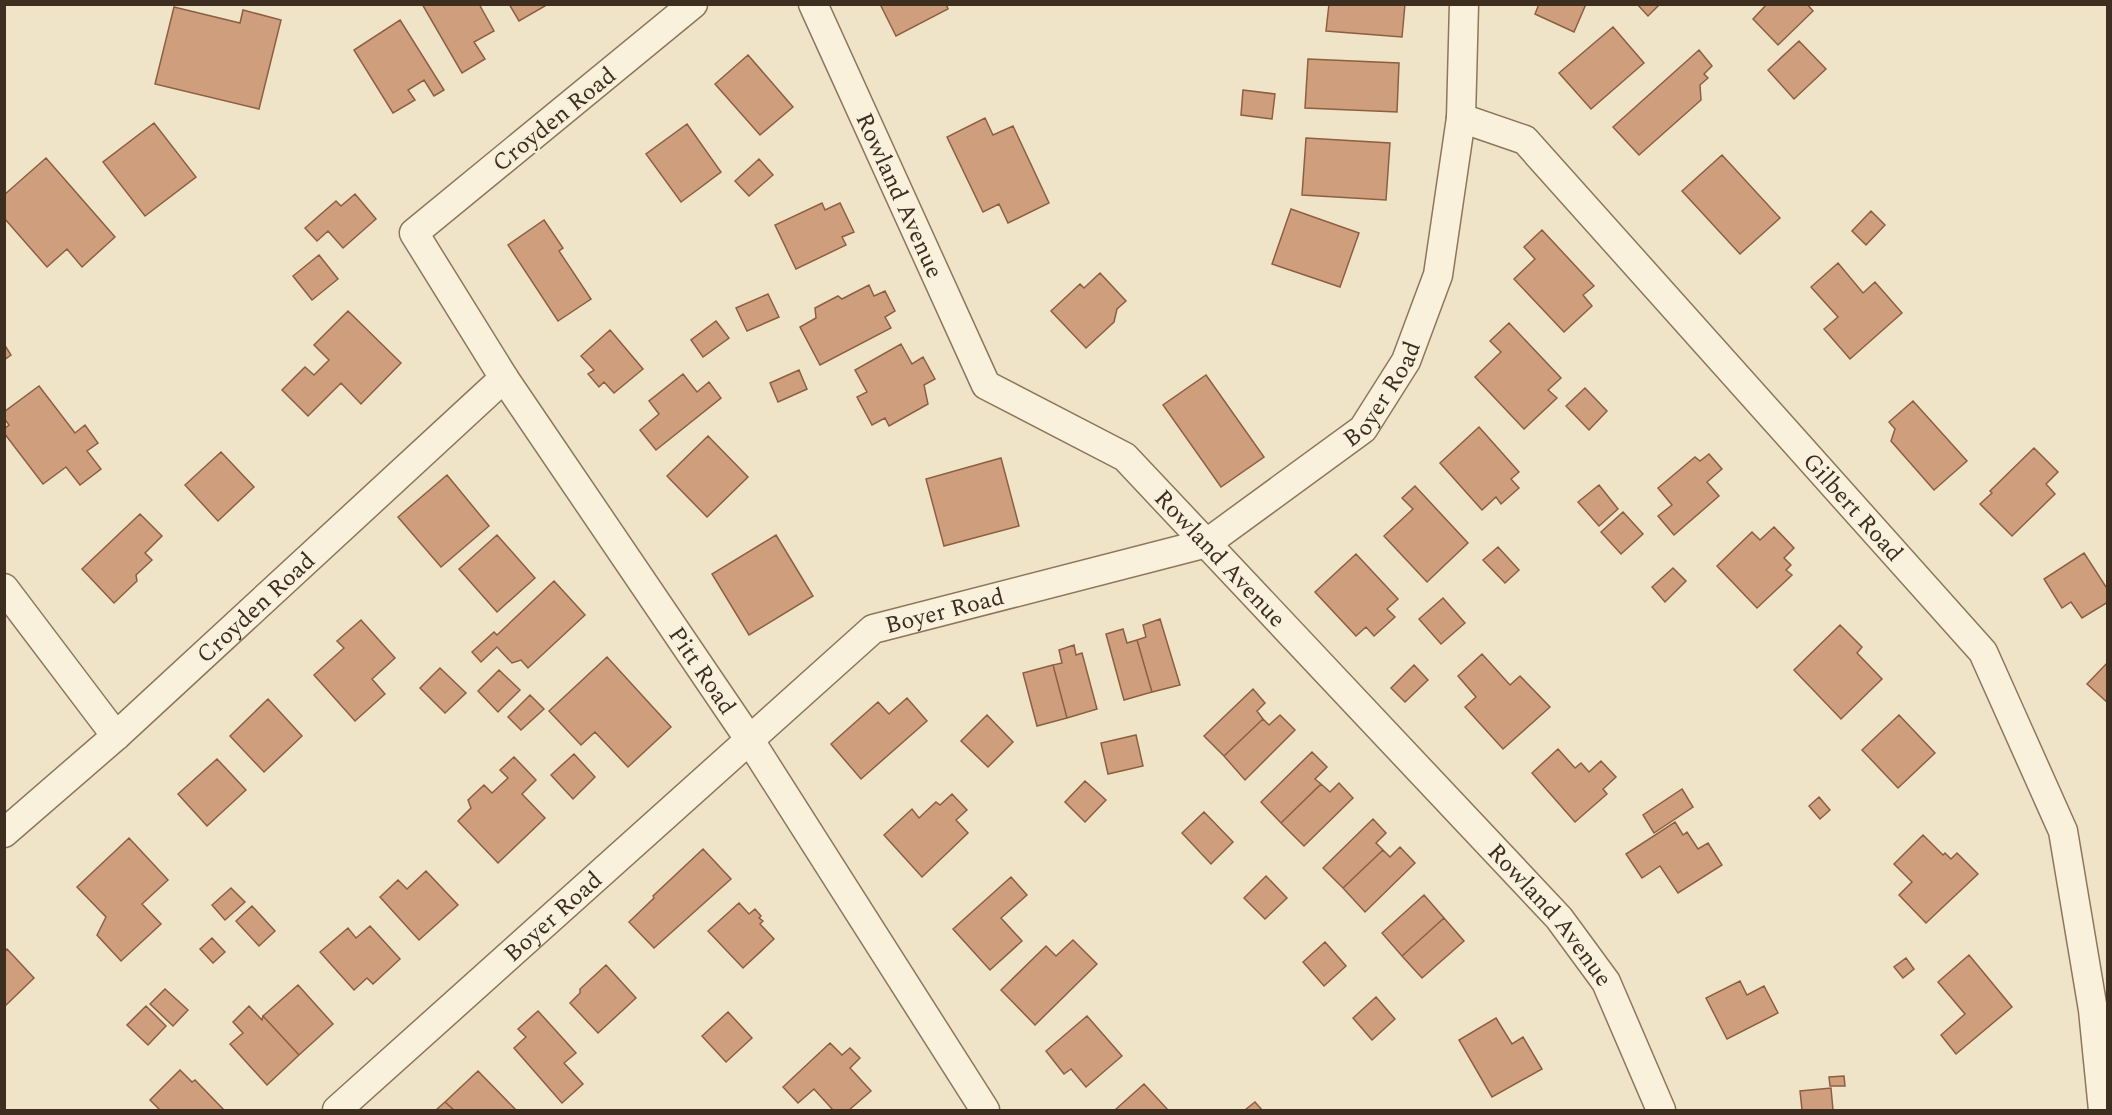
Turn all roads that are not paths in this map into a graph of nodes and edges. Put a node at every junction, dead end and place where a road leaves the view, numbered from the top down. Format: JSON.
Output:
{"nodes":[{"id":1,"x":693,"y":4,"type":"edge"},
{"id":2,"x":813,"y":4,"type":"edge"},
{"id":3,"x":1464,"y":4,"type":"edge"},
{"id":4,"x":1461,"y":118,"type":"junction"},
{"id":5,"x":414,"y":233,"type":"joint"},
{"id":6,"x":504,"y":378,"type":"junction"},
{"id":7,"x":1207,"y":543,"type":"junction"},
{"id":8,"x":4,"y":588,"type":"edge"},
{"id":9,"x":116,"y":736,"type":"junction"},
{"id":10,"x":749,"y":740,"type":"junction"},
{"id":11,"x":4,"y":833,"type":"edge"},
{"id":12,"x":337,"y":1110,"type":"edge"},
{"id":13,"x":985,"y":1110,"type":"edge"},
{"id":14,"x":1661,"y":1110,"type":"edge"},
{"id":15,"x":2103,"y":1110,"type":"edge"}],
"edges":[{"from":1,"to":5,"type":"street","name":"Croyden Road"},
{"from":2,"to":7,"type":"street","name":"Rowland Avenue"},
{"from":3,"to":4,"type":"street"},
{"from":4,"to":7,"type":"street","name":"Boyer Road"},
{"from":4,"to":15,"type":"street","name":"Gilbert Road"},
{"from":5,"to":6,"type":"street","name":"Pitt Road"},
{"from":6,"to":9,"type":"street","name":"Croyden Road"},
{"from":6,"to":10,"type":"street","name":"Pitt Road"},
{"from":7,"to":10,"type":"street","name":"Boyer Road"},
{"from":7,"to":14,"type":"street","name":"Rowland Avenue"},
{"from":8,"to":9,"type":"street"},
{"from":9,"to":11,"type":"street","name":"Croyden Road"},
{"from":10,"to":12,"type":"street","name":"Boyer Road"},
{"from":10,"to":13,"type":"street","name":"Pitt Road"}]}
